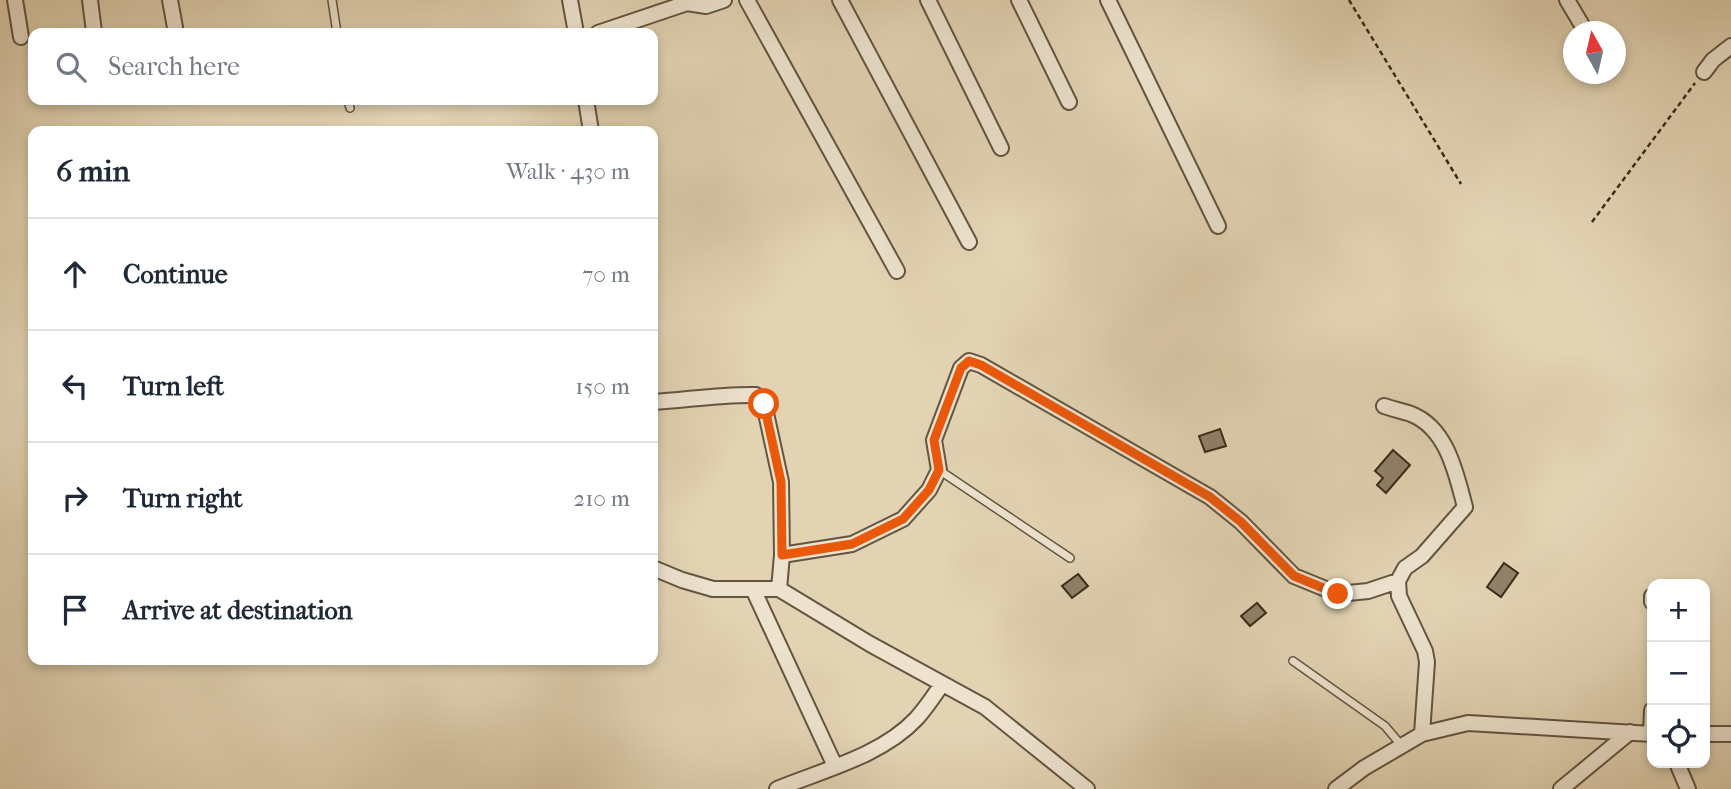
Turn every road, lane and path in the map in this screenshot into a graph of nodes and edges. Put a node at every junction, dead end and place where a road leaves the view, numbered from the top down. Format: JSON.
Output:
{"nodes":[{"id":1,"x":15,"y":0,"type":"edge"},
{"id":2,"x":90,"y":0,"type":"edge"},
{"id":3,"x":170,"y":0,"type":"edge"},
{"id":4,"x":332,"y":0,"type":"edge"},
{"id":5,"x":570,"y":0,"type":"edge"},
{"id":6,"x":724,"y":0,"type":"edge"},
{"id":7,"x":747,"y":0,"type":"edge"},
{"id":8,"x":841,"y":0,"type":"edge"},
{"id":9,"x":928,"y":0,"type":"edge"},
{"id":10,"x":1019,"y":0,"type":"edge"},
{"id":11,"x":1108,"y":0,"type":"edge"},
{"id":12,"x":1349,"y":0,"type":"edge"},
{"id":13,"x":1567,"y":0,"type":"edge"},
{"id":14,"x":1580,"y":21,"type":"edge"},
{"id":15,"x":94,"y":28,"type":"edge"},
{"id":16,"x":175,"y":28,"type":"edge"},
{"id":17,"x":336,"y":28,"type":"edge"},
{"id":18,"x":575,"y":28,"type":"edge"},
{"id":19,"x":613,"y":28,"type":"edge"},
{"id":20,"x":21,"y":37,"type":"dead end"},
{"id":21,"x":1731,"y":46,"type":"edge"},
{"id":22,"x":1704,"y":72,"type":"joint"},
{"id":23,"x":1069,"y":102,"type":"dead end"},
{"id":24,"x":587,"y":105,"type":"edge"},
{"id":25,"x":590,"y":126,"type":"edge"},
{"id":26,"x":1001,"y":148,"type":"dead end"},
{"id":27,"x":1461,"y":184,"type":"dead end"},
{"id":28,"x":1592,"y":222,"type":"dead end"},
{"id":29,"x":1218,"y":226,"type":"dead end"},
{"id":30,"x":969,"y":242,"type":"dead end"},
{"id":31,"x":897,"y":271,"type":"dead end"},
{"id":32,"x":658,"y":402,"type":"edge"},
{"id":33,"x":1384,"y":406,"type":"dead end"},
{"id":34,"x":939,"y":470,"type":"junction"},
{"id":35,"x":782,"y":555,"type":"junction"},
{"id":36,"x":1070,"y":558,"type":"dead end"},
{"id":37,"x":658,"y":570,"type":"edge"},
{"id":38,"x":1398,"y":581,"type":"junction"},
{"id":39,"x":753,"y":589,"type":"junction"},
{"id":40,"x":779,"y":589,"type":"junction"},
{"id":41,"x":1293,"y":661,"type":"dead end"},
{"id":42,"x":942,"y":684,"type":"junction"},
{"id":43,"x":1630,"y":732,"type":"junction"},
{"id":44,"x":1422,"y":734,"type":"junction"},
{"id":45,"x":1647,"y":734,"type":"edge"},
{"id":46,"x":1710,"y":734,"type":"edge"},
{"id":47,"x":1731,"y":734,"type":"edge"},
{"id":48,"x":1401,"y":745,"type":"junction"},
{"id":49,"x":835,"y":766,"type":"junction"},
{"id":50,"x":1679,"y":768,"type":"edge"},
{"id":51,"x":776,"y":789,"type":"edge"},
{"id":52,"x":1087,"y":789,"type":"edge"},
{"id":53,"x":1337,"y":789,"type":"edge"},
{"id":54,"x":1560,"y":789,"type":"edge"},
{"id":55,"x":1688,"y":789,"type":"edge"}],
"edges":[{"from":1,"to":20,"type":"street"},
{"from":2,"to":15,"type":"street"},
{"from":3,"to":16,"type":"street"},
{"from":4,"to":17,"type":"lane"},
{"from":5,"to":18,"type":"street"},
{"from":6,"to":19,"type":"street"},
{"from":7,"to":31,"type":"street"},
{"from":8,"to":30,"type":"street"},
{"from":9,"to":26,"type":"street"},
{"from":10,"to":23,"type":"street"},
{"from":11,"to":29,"type":"street"},
{"from":12,"to":27,"type":"path"},
{"from":13,"to":14,"type":"street"},
{"from":21,"to":22,"type":"street"},
{"from":22,"to":28,"type":"path"},
{"from":24,"to":25,"type":"street"},
{"from":32,"to":35,"type":"street"},
{"from":33,"to":38,"type":"street"},
{"from":34,"to":35,"type":"street"},
{"from":34,"to":36,"type":"lane"},
{"from":34,"to":38,"type":"street"},
{"from":35,"to":40,"type":"street"},
{"from":37,"to":39,"type":"street"},
{"from":38,"to":44,"type":"street"},
{"from":39,"to":40,"type":"street"},
{"from":39,"to":49,"type":"street"},
{"from":40,"to":42,"type":"street"},
{"from":41,"to":48,"type":"lane"},
{"from":42,"to":49,"type":"street"},
{"from":42,"to":52,"type":"street"},
{"from":43,"to":44,"type":"street"},
{"from":43,"to":45,"type":"street"},
{"from":43,"to":54,"type":"street"},
{"from":44,"to":48,"type":"street"},
{"from":46,"to":47,"type":"street"},
{"from":48,"to":53,"type":"street"},
{"from":49,"to":51,"type":"street"},
{"from":50,"to":55,"type":"street"}]}
